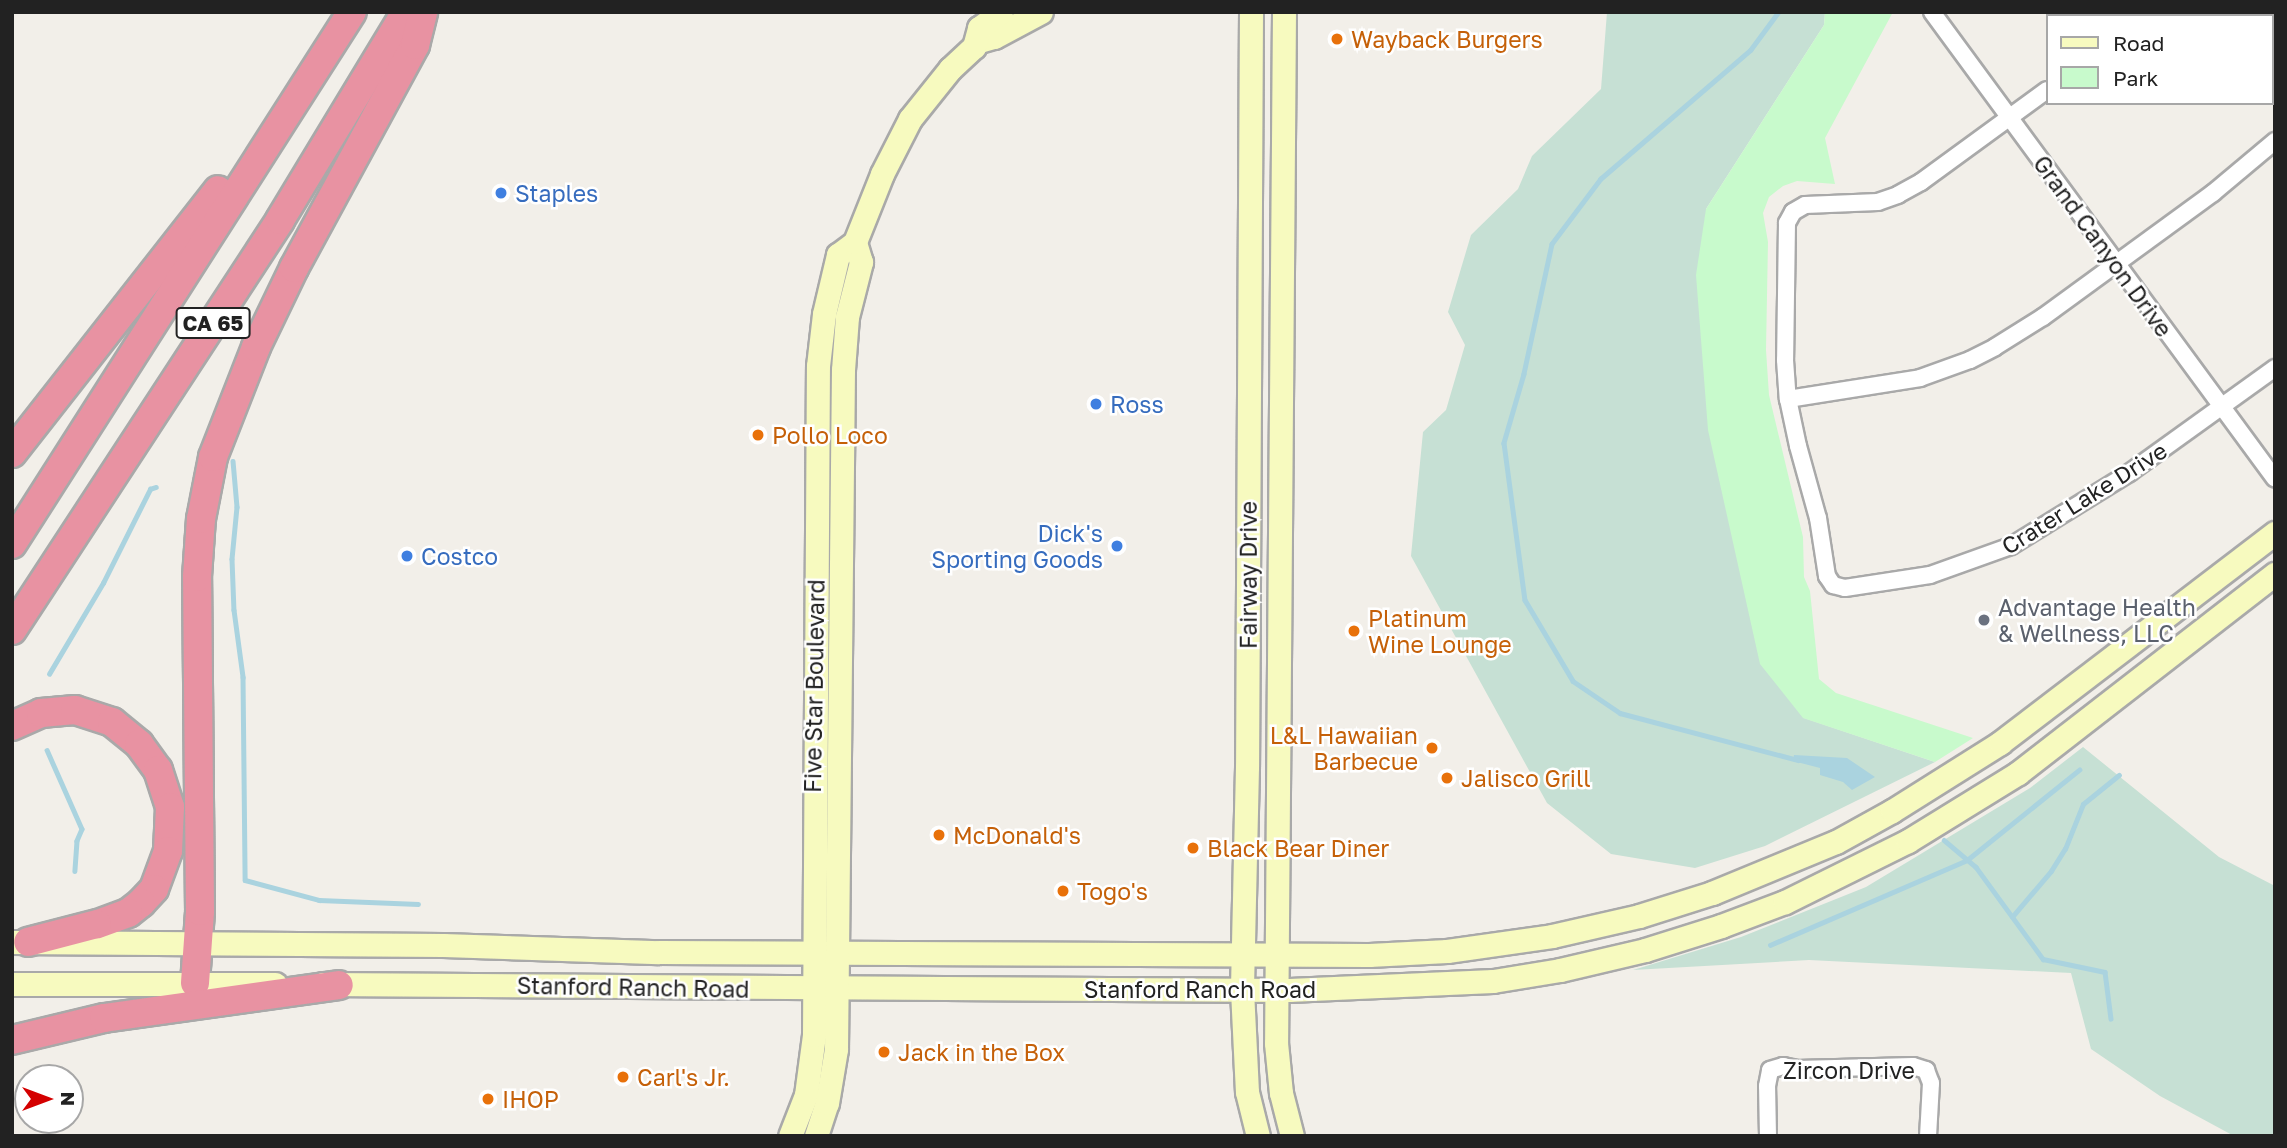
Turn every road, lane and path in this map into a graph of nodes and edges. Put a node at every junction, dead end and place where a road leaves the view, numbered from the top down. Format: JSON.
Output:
{"nodes":[{"id":1,"x":352,"y":12,"type":"edge"},
{"id":2,"x":406,"y":12,"type":"edge"},
{"id":3,"x":423,"y":12,"type":"edge"},
{"id":4,"x":1001,"y":12,"type":"edge"},
{"id":5,"x":1041,"y":12,"type":"edge"},
{"id":6,"x":1251,"y":12,"type":"edge"},
{"id":7,"x":1284,"y":12,"type":"edge"},
{"id":8,"x":1932,"y":12,"type":"edge"},
{"id":9,"x":976,"y":42,"type":"junction"},
{"id":10,"x":2046,"y":91,"type":"edge"},
{"id":11,"x":288,"y":109,"type":"junction"},
{"id":12,"x":2009,"y":118,"type":"junction"},
{"id":13,"x":2275,"y":141,"type":"edge"},
{"id":14,"x":855,"y":242,"type":"junction"},
{"id":15,"x":2116,"y":263,"type":"junction"},
{"id":16,"x":2275,"y":368,"type":"edge"},
{"id":17,"x":1788,"y":399,"type":"junction"},
{"id":18,"x":53,"y":402,"type":"junction"},
{"id":19,"x":2221,"y":408,"type":"junction"},
{"id":20,"x":12,"y":453,"type":"edge"},
{"id":21,"x":12,"y":466,"type":"edge"},
{"id":22,"x":2275,"y":478,"type":"edge"},
{"id":23,"x":2275,"y":533,"type":"edge"},
{"id":24,"x":1279,"y":542,"type":"junction"},
{"id":25,"x":1248,"y":543,"type":"junction"},
{"id":26,"x":12,"y":544,"type":"edge"},
{"id":27,"x":2275,"y":552,"type":"edge"},
{"id":28,"x":2275,"y":574,"type":"edge"},
{"id":29,"x":2249,"y":593,"type":"junction"},
{"id":30,"x":12,"y":630,"type":"edge"},
{"id":31,"x":12,"y":726,"type":"edge"},
{"id":32,"x":813,"y":790,"type":"junction"},
{"id":33,"x":840,"y":791,"type":"junction"},
{"id":34,"x":20,"y":942,"type":"edge"},
{"id":35,"x":198,"y":943,"type":"junction"},
{"id":36,"x":827,"y":952,"type":"junction"},
{"id":37,"x":1243,"y":954,"type":"junction"},
{"id":38,"x":1277,"y":955,"type":"junction"},
{"id":39,"x":12,"y":984,"type":"edge"},
{"id":40,"x":195,"y":984,"type":"junction"},
{"id":41,"x":340,"y":985,"type":"junction"},
{"id":42,"x":827,"y":989,"type":"junction"},
{"id":43,"x":1242,"y":990,"type":"junction"},
{"id":44,"x":1277,"y":990,"type":"junction"},
{"id":45,"x":12,"y":1040,"type":"edge"},
{"id":46,"x":798,"y":1134,"type":"edge"},
{"id":47,"x":1258,"y":1136,"type":"edge"},
{"id":48,"x":1292,"y":1136,"type":"edge"},
{"id":49,"x":1768,"y":1136,"type":"edge"},
{"id":50,"x":1928,"y":1136,"type":"edge"}],
"edges":[{"from":1,"to":11,"type":"highway","number":"CA 65"},
{"from":2,"to":30,"type":"highway","number":"CA 65"},
{"from":3,"to":35,"type":"highway"},
{"from":4,"to":9,"type":"main road","name":"Five Star Boulevard"},
{"from":5,"to":9,"type":"main road","name":"Five Star Boulevard"},
{"from":6,"to":25,"type":"main road","name":"Fairway Drive"},
{"from":7,"to":24,"type":"main road","name":"Fairway Drive"},
{"from":8,"to":12,"type":"street","name":"Grand Canyon Drive"},
{"from":9,"to":14,"type":"main road","name":"Five Star Boulevard"},
{"from":10,"to":12,"type":"street"},
{"from":11,"to":18,"type":"highway"},
{"from":11,"to":26,"type":"highway","number":"CA 65"},
{"from":12,"to":15,"type":"street","name":"Grand Canyon Drive"},
{"from":12,"to":17,"type":"street"},
{"from":13,"to":15,"type":"street"},
{"from":14,"to":32,"type":"main road","name":"Five Star Boulevard"},
{"from":14,"to":33,"type":"main road","name":"Five Star Boulevard"},
{"from":15,"to":17,"type":"street"},
{"from":15,"to":19,"type":"street","name":"Grand Canyon Drive"},
{"from":16,"to":19,"type":"street","name":"Crater Lake Drive"},
{"from":17,"to":19,"type":"street","name":"Crater Lake Drive"},
{"from":18,"to":20,"type":"highway"},
{"from":18,"to":21,"type":"highway"},
{"from":19,"to":22,"type":"street","name":"Grand Canyon Drive"},
{"from":23,"to":38,"type":"main road","name":"Stanford Ranch Road"},
{"from":24,"to":25,"type":"main road"},
{"from":24,"to":38,"type":"main road","name":"Fairway Drive"},
{"from":25,"to":37,"type":"main road","name":"Fairway Drive"},
{"from":27,"to":29,"type":"main road"},
{"from":28,"to":29,"type":"main road","name":"Stanford Ranch Road"},
{"from":29,"to":44,"type":"main road","name":"Stanford Ranch Road"},
{"from":31,"to":34,"type":"highway"},
{"from":32,"to":33,"type":"main road"},
{"from":32,"to":36,"type":"main road","name":"Five Star Boulevard"},
{"from":33,"to":36,"type":"main road","name":"Five Star Boulevard"},
{"from":34,"to":35,"type":"main road","name":"Stanford Ranch Road"},
{"from":35,"to":36,"type":"main road","name":"Stanford Ranch Road"},
{"from":35,"to":40,"type":"highway"},
{"from":36,"to":37,"type":"main road","name":"Stanford Ranch Road"},
{"from":36,"to":42,"type":"main road","name":"Five Star Boulevard"},
{"from":37,"to":38,"type":"main road","name":"Stanford Ranch Road"},
{"from":37,"to":43,"type":"main road","name":"Fairway Drive"},
{"from":38,"to":44,"type":"main road","name":"Fairway Drive"},
{"from":39,"to":40,"type":"main road","name":"Stanford Ranch Road"},
{"from":40,"to":41,"type":"main road","name":"Stanford Ranch Road"},
{"from":41,"to":42,"type":"main road","name":"Stanford Ranch Road"},
{"from":41,"to":45,"type":"highway"},
{"from":42,"to":43,"type":"main road","name":"Stanford Ranch Road"},
{"from":42,"to":46,"type":"main road","name":"Five Star Boulevard"},
{"from":43,"to":44,"type":"main road","name":"Stanford Ranch Road"},
{"from":43,"to":47,"type":"main road","name":"Fairway Drive"},
{"from":44,"to":48,"type":"main road","name":"Fairway Drive"},
{"from":49,"to":50,"type":"street","name":"Zircon Drive"}]}
